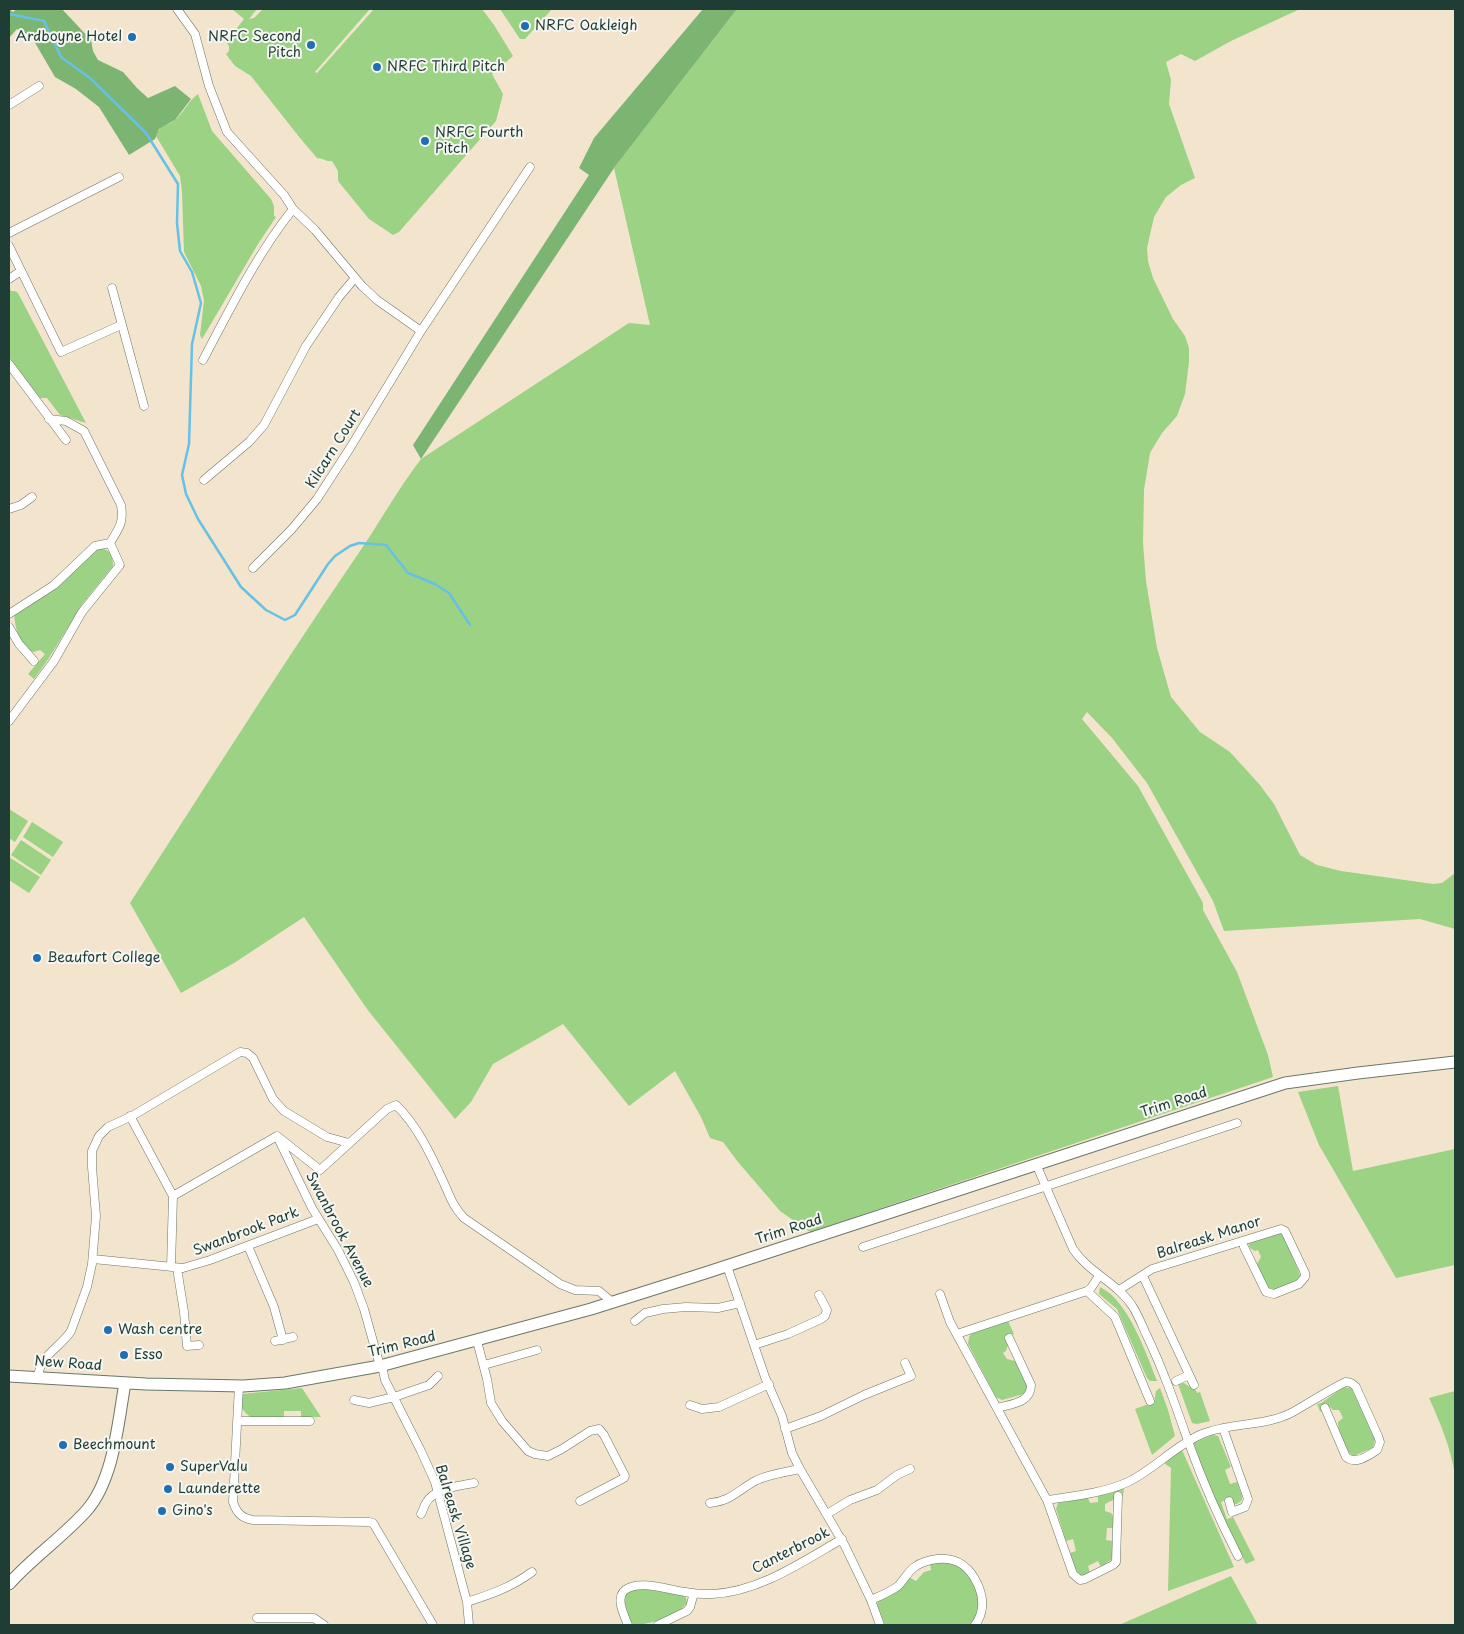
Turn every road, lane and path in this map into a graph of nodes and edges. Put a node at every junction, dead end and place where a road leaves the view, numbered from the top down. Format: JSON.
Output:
{"nodes":[{"id":1,"x":177,"y":9,"type":"edge"},
{"id":2,"x":39,"y":86,"type":"dead end"},
{"id":3,"x":9,"y":105,"type":"edge"},
{"id":4,"x":530,"y":167,"type":"dead end"},
{"id":5,"x":119,"y":177,"type":"dead end"},
{"id":6,"x":293,"y":209,"type":"junction"},
{"id":7,"x":9,"y":233,"type":"edge"},
{"id":8,"x":9,"y":246,"type":"edge"},
{"id":9,"x":21,"y":271,"type":"junction"},
{"id":10,"x":355,"y":278,"type":"junction"},
{"id":11,"x":9,"y":279,"type":"edge"},
{"id":12,"x":112,"y":288,"type":"dead end"},
{"id":13,"x":121,"y":325,"type":"junction"},
{"id":14,"x":421,"y":331,"type":"junction"},
{"id":15,"x":203,"y":360,"type":"dead end"},
{"id":16,"x":9,"y":364,"type":"edge"},
{"id":17,"x":144,"y":406,"type":"dead end"},
{"id":18,"x":49,"y":419,"type":"junction"},
{"id":19,"x":66,"y":440,"type":"dead end"},
{"id":20,"x":204,"y":480,"type":"dead end"},
{"id":21,"x":32,"y":497,"type":"dead end"},
{"id":22,"x":9,"y":509,"type":"edge"},
{"id":23,"x":110,"y":543,"type":"junction"},
{"id":24,"x":253,"y":568,"type":"dead end"},
{"id":25,"x":9,"y":614,"type":"edge"},
{"id":26,"x":9,"y":626,"type":"edge"},
{"id":27,"x":34,"y":661,"type":"dead end"},
{"id":28,"x":9,"y":721,"type":"edge"},
{"id":29,"x":1455,"y":1062,"type":"edge"},
{"id":30,"x":130,"y":1116,"type":"junction"},
{"id":31,"x":1237,"y":1123,"type":"dead end"},
{"id":32,"x":277,"y":1136,"type":"junction"},
{"id":33,"x":350,"y":1143,"type":"junction"},
{"id":34,"x":1036,"y":1164,"type":"junction"},
{"id":35,"x":1046,"y":1186,"type":"junction"},
{"id":36,"x":173,"y":1196,"type":"junction"},
{"id":37,"x":318,"y":1219,"type":"junction"},
{"id":38,"x":248,"y":1246,"type":"junction"},
{"id":39,"x":862,"y":1247,"type":"dead end"},
{"id":40,"x":1244,"y":1247,"type":"dead end"},
{"id":41,"x":93,"y":1258,"type":"junction"},
{"id":42,"x":727,"y":1266,"type":"junction"},
{"id":43,"x":174,"y":1268,"type":"junction"},
{"id":44,"x":1099,"y":1276,"type":"junction"},
{"id":45,"x":1142,"y":1276,"type":"junction"},
{"id":46,"x":1119,"y":1290,"type":"junction"},
{"id":47,"x":1087,"y":1291,"type":"junction"},
{"id":48,"x":940,"y":1294,"type":"dead end"},
{"id":49,"x":819,"y":1295,"type":"dead end"},
{"id":50,"x":612,"y":1302,"type":"junction"},
{"id":51,"x":740,"y":1303,"type":"junction"},
{"id":52,"x":635,"y":1320,"type":"dead end"},
{"id":53,"x":957,"y":1334,"type":"junction"},
{"id":54,"x":294,"y":1337,"type":"dead end"},
{"id":55,"x":1008,"y":1338,"type":"dead end"},
{"id":56,"x":477,"y":1341,"type":"junction"},
{"id":57,"x":199,"y":1345,"type":"dead end"},
{"id":58,"x":754,"y":1345,"type":"junction"},
{"id":59,"x":537,"y":1350,"type":"dead end"},
{"id":60,"x":905,"y":1363,"type":"dead end"},
{"id":61,"x":484,"y":1365,"type":"junction"},
{"id":62,"x":381,"y":1366,"type":"junction"},
{"id":63,"x":1189,"y":1375,"type":"junction"},
{"id":64,"x":9,"y":1376,"type":"edge"},
{"id":65,"x":438,"y":1376,"type":"dead end"},
{"id":66,"x":38,"y":1377,"type":"junction"},
{"id":67,"x":1176,"y":1381,"type":"dead end"},
{"id":68,"x":125,"y":1383,"type":"junction"},
{"id":69,"x":769,"y":1384,"type":"junction"},
{"id":70,"x":1194,"y":1385,"type":"dead end"},
{"id":71,"x":238,"y":1386,"type":"junction"},
{"id":72,"x":394,"y":1397,"type":"junction"},
{"id":73,"x":354,"y":1400,"type":"dead end"},
{"id":74,"x":1150,"y":1401,"type":"dead end"},
{"id":75,"x":690,"y":1405,"type":"dead end"},
{"id":76,"x":997,"y":1408,"type":"junction"},
{"id":77,"x":1325,"y":1408,"type":"dead end"},
{"id":78,"x":237,"y":1421,"type":"junction"},
{"id":79,"x":310,"y":1421,"type":"dead end"},
{"id":80,"x":785,"y":1428,"type":"junction"},
{"id":81,"x":1223,"y":1428,"type":"junction"},
{"id":82,"x":1188,"y":1441,"type":"junction"},
{"id":83,"x":800,"y":1469,"type":"junction"},
{"id":84,"x":910,"y":1469,"type":"dead end"},
{"id":85,"x":474,"y":1483,"type":"dead end"},
{"id":86,"x":438,"y":1493,"type":"junction"},
{"id":87,"x":1118,"y":1496,"type":"dead end"},
{"id":88,"x":1047,"y":1500,"type":"junction"},
{"id":89,"x":580,"y":1501,"type":"dead end"},
{"id":90,"x":1229,"y":1501,"type":"dead end"},
{"id":91,"x":710,"y":1503,"type":"dead end"},
{"id":92,"x":422,"y":1514,"type":"dead end"},
{"id":93,"x":827,"y":1514,"type":"junction"},
{"id":94,"x":842,"y":1539,"type":"junction"},
{"id":95,"x":1238,"y":1556,"type":"dead end"},
{"id":96,"x":532,"y":1572,"type":"dead end"},
{"id":97,"x":9,"y":1584,"type":"edge"},
{"id":98,"x":694,"y":1593,"type":"junction"},
{"id":99,"x":871,"y":1600,"type":"junction"},
{"id":100,"x":467,"y":1602,"type":"junction"},
{"id":101,"x":257,"y":1618,"type":"dead end"},
{"id":102,"x":324,"y":1625,"type":"edge"},
{"id":103,"x":433,"y":1625,"type":"edge"},
{"id":104,"x":469,"y":1625,"type":"edge"},
{"id":105,"x":628,"y":1625,"type":"edge"},
{"id":106,"x":658,"y":1625,"type":"edge"},
{"id":107,"x":880,"y":1625,"type":"edge"},
{"id":108,"x":976,"y":1625,"type":"edge"}],
"edges":[{"from":1,"to":6,"type":"street"},
{"from":2,"to":3,"type":"street"},
{"from":4,"to":14,"type":"street","name":"Kilcarn Court"},
{"from":5,"to":7,"type":"street"},
{"from":6,"to":10,"type":"street"},
{"from":6,"to":15,"type":"street"},
{"from":8,"to":9,"type":"street"},
{"from":9,"to":11,"type":"street"},
{"from":9,"to":13,"type":"street"},
{"from":10,"to":14,"type":"street"},
{"from":10,"to":20,"type":"street"},
{"from":12,"to":13,"type":"street"},
{"from":13,"to":17,"type":"street"},
{"from":14,"to":24,"type":"street","name":"Kilcarn Court"},
{"from":16,"to":18,"type":"street"},
{"from":18,"to":19,"type":"street"},
{"from":18,"to":23,"type":"street"},
{"from":21,"to":22,"type":"street"},
{"from":23,"to":25,"type":"street"},
{"from":23,"to":28,"type":"street"},
{"from":26,"to":27,"type":"street"},
{"from":29,"to":34,"type":"main road","name":"Trim Road"},
{"from":30,"to":33,"type":"street"},
{"from":30,"to":36,"type":"street"},
{"from":30,"to":41,"type":"street"},
{"from":31,"to":35,"type":"street"},
{"from":32,"to":33,"type":"street"},
{"from":32,"to":36,"type":"street"},
{"from":32,"to":37,"type":"street","name":"Swanbrook Avenue"},
{"from":33,"to":50,"type":"street"},
{"from":34,"to":35,"type":"street"},
{"from":34,"to":42,"type":"main road","name":"Trim Road"},
{"from":35,"to":39,"type":"street"},
{"from":35,"to":44,"type":"street"},
{"from":36,"to":43,"type":"street"},
{"from":37,"to":38,"type":"street","name":"Swanbrook Park"},
{"from":37,"to":62,"type":"street","name":"Swanbrook Avenue"},
{"from":38,"to":43,"type":"street","name":"Swanbrook Park"},
{"from":38,"to":54,"type":"street"},
{"from":40,"to":45,"type":"street","name":"Balreask Manor"},
{"from":41,"to":43,"type":"street","name":"Swanbrook Park"},
{"from":41,"to":66,"type":"street"},
{"from":42,"to":50,"type":"main road","name":"Trim Road"},
{"from":42,"to":51,"type":"street","name":"Canterbrook"},
{"from":43,"to":57,"type":"street"},
{"from":44,"to":46,"type":"street"},
{"from":44,"to":47,"type":"street"},
{"from":45,"to":46,"type":"street","name":"Balreask Manor"},
{"from":45,"to":63,"type":"street"},
{"from":46,"to":82,"type":"street"},
{"from":47,"to":53,"type":"street"},
{"from":47,"to":74,"type":"street"},
{"from":48,"to":53,"type":"street"},
{"from":49,"to":58,"type":"street"},
{"from":50,"to":56,"type":"main road","name":"Trim Road"},
{"from":51,"to":52,"type":"street"},
{"from":51,"to":58,"type":"street","name":"Canterbrook"},
{"from":53,"to":76,"type":"street"},
{"from":55,"to":76,"type":"street"},
{"from":56,"to":61,"type":"street"},
{"from":56,"to":62,"type":"main road","name":"Trim Road"},
{"from":58,"to":69,"type":"street","name":"Canterbrook"},
{"from":59,"to":61,"type":"street"},
{"from":60,"to":80,"type":"street"},
{"from":61,"to":89,"type":"street"},
{"from":62,"to":71,"type":"main road","name":"Trim Road"},
{"from":62,"to":72,"type":"street","name":"Balreask Village"},
{"from":63,"to":67,"type":"street"},
{"from":63,"to":70,"type":"street"},
{"from":64,"to":66,"type":"main road","name":"New Road"},
{"from":65,"to":72,"type":"street"},
{"from":66,"to":68,"type":"main road","name":"New Road"},
{"from":68,"to":71,"type":"main road","name":"Trim Road"},
{"from":68,"to":97,"type":"main road"},
{"from":69,"to":75,"type":"street"},
{"from":69,"to":80,"type":"street","name":"Canterbrook"},
{"from":71,"to":78,"type":"street"},
{"from":72,"to":73,"type":"street"},
{"from":72,"to":86,"type":"street","name":"Balreask Village"},
{"from":76,"to":88,"type":"street"},
{"from":77,"to":81,"type":"street"},
{"from":78,"to":79,"type":"street"},
{"from":78,"to":103,"type":"street"},
{"from":80,"to":83,"type":"street","name":"Canterbrook"},
{"from":81,"to":82,"type":"street"},
{"from":81,"to":90,"type":"street"},
{"from":82,"to":88,"type":"street"},
{"from":82,"to":95,"type":"street"},
{"from":83,"to":91,"type":"street"},
{"from":83,"to":93,"type":"street","name":"Canterbrook"},
{"from":84,"to":93,"type":"street","name":"Canterbrook"},
{"from":85,"to":86,"type":"street"},
{"from":86,"to":92,"type":"street"},
{"from":86,"to":100,"type":"street","name":"Balreask Village"},
{"from":87,"to":88,"type":"street"},
{"from":93,"to":94,"type":"street","name":"Canterbrook"},
{"from":94,"to":98,"type":"street","name":"Canterbrook"},
{"from":94,"to":99,"type":"street","name":"Canterbrook"},
{"from":96,"to":100,"type":"street"},
{"from":98,"to":105,"type":"street","name":"Canterbrook"},
{"from":98,"to":106,"type":"street"},
{"from":99,"to":107,"type":"street","name":"Canterbrook"},
{"from":99,"to":108,"type":"street"},
{"from":100,"to":104,"type":"street","name":"Balreask Village"},
{"from":101,"to":102,"type":"street"}]}
